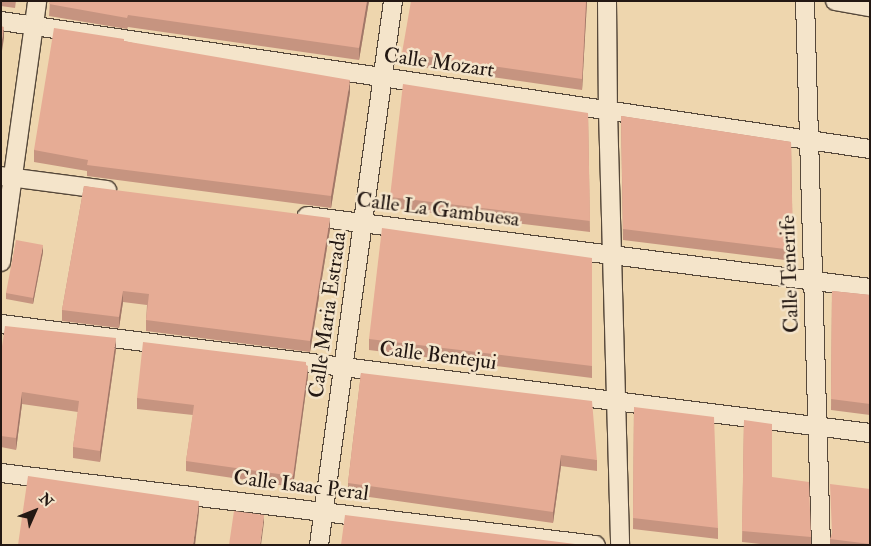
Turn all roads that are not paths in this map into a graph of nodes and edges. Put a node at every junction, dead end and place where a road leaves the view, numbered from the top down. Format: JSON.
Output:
{"nodes":[{"id":1,"x":37,"y":1,"type":"edge"},
{"id":2,"x":393,"y":1,"type":"edge"},
{"id":3,"x":607,"y":1,"type":"edge"},
{"id":4,"x":805,"y":1,"type":"edge"},
{"id":5,"x":835,"y":1,"type":"edge"},
{"id":6,"x":870,"y":7,"type":"edge"},
{"id":7,"x":1,"y":21,"type":"edge"},
{"id":8,"x":34,"y":26,"type":"junction"},
{"id":9,"x":382,"y":77,"type":"junction"},
{"id":10,"x":608,"y":111,"type":"junction"},
{"id":11,"x":809,"y":140,"type":"junction"},
{"id":12,"x":870,"y":149,"type":"edge"},
{"id":13,"x":7,"y":177,"type":"edge"},
{"id":14,"x":120,"y":192,"type":"edge"},
{"id":15,"x":295,"y":214,"type":"edge"},
{"id":16,"x":363,"y":223,"type":"junction"},
{"id":17,"x":612,"y":255,"type":"junction"},
{"id":18,"x":1,"y":262,"type":"edge"},
{"id":19,"x":813,"y":281,"type":"junction"},
{"id":20,"x":870,"y":288,"type":"edge"},
{"id":21,"x":1,"y":324,"type":"edge"},
{"id":22,"x":343,"y":367,"type":"junction"},
{"id":23,"x":616,"y":401,"type":"junction"},
{"id":24,"x":817,"y":427,"type":"junction"},
{"id":25,"x":870,"y":433,"type":"edge"},
{"id":26,"x":1,"y":473,"type":"edge"},
{"id":27,"x":324,"y":512,"type":"junction"},
{"id":28,"x":319,"y":545,"type":"edge"},
{"id":29,"x":596,"y":545,"type":"edge"},
{"id":30,"x":620,"y":545,"type":"edge"},
{"id":31,"x":821,"y":545,"type":"edge"}],
"edges":[{"from":1,"to":8,"type":"street"},
{"from":2,"to":9,"type":"street","name":"Calle Maria Estrada"},
{"from":3,"to":10,"type":"street"},
{"from":4,"to":11,"type":"street","name":"Calle Tenerife"},
{"from":5,"to":6,"type":"street"},
{"from":7,"to":8,"type":"street","name":"Calle Mozart"},
{"from":8,"to":9,"type":"street","name":"Calle Mozart"},
{"from":8,"to":13,"type":"street"},
{"from":9,"to":10,"type":"street","name":"Calle Mozart"},
{"from":9,"to":16,"type":"street","name":"Calle Maria Estrada"},
{"from":10,"to":11,"type":"street","name":"Calle Mozart"},
{"from":10,"to":17,"type":"street"},
{"from":11,"to":12,"type":"street","name":"Calle Mozart"},
{"from":11,"to":19,"type":"street","name":"Calle Tenerife"},
{"from":13,"to":14,"type":"street"},
{"from":13,"to":18,"type":"street"},
{"from":15,"to":16,"type":"street","name":"Calle La Gambuesa"},
{"from":16,"to":17,"type":"street","name":"Calle La Gambuesa"},
{"from":16,"to":22,"type":"street","name":"Calle Maria Estrada"},
{"from":17,"to":19,"type":"street","name":"Calle La Gambuesa"},
{"from":17,"to":23,"type":"street"},
{"from":19,"to":20,"type":"street","name":"Calle La Gambuesa"},
{"from":19,"to":24,"type":"street","name":"Calle Tenerife"},
{"from":21,"to":22,"type":"street","name":"Calle Bentejui"},
{"from":22,"to":23,"type":"street","name":"Calle Bentejui"},
{"from":22,"to":27,"type":"street","name":"Calle Maria Estrada"},
{"from":23,"to":24,"type":"street","name":"Calle Bentejui"},
{"from":23,"to":30,"type":"street"},
{"from":24,"to":25,"type":"street","name":"Calle Bentejui"},
{"from":24,"to":31,"type":"street","name":"Calle Tenerife"},
{"from":26,"to":27,"type":"street","name":"Calle Isaac Peral"},
{"from":27,"to":28,"type":"street","name":"Calle Maria Estrada"},
{"from":27,"to":29,"type":"street","name":"Calle Isaac Peral"}]}
